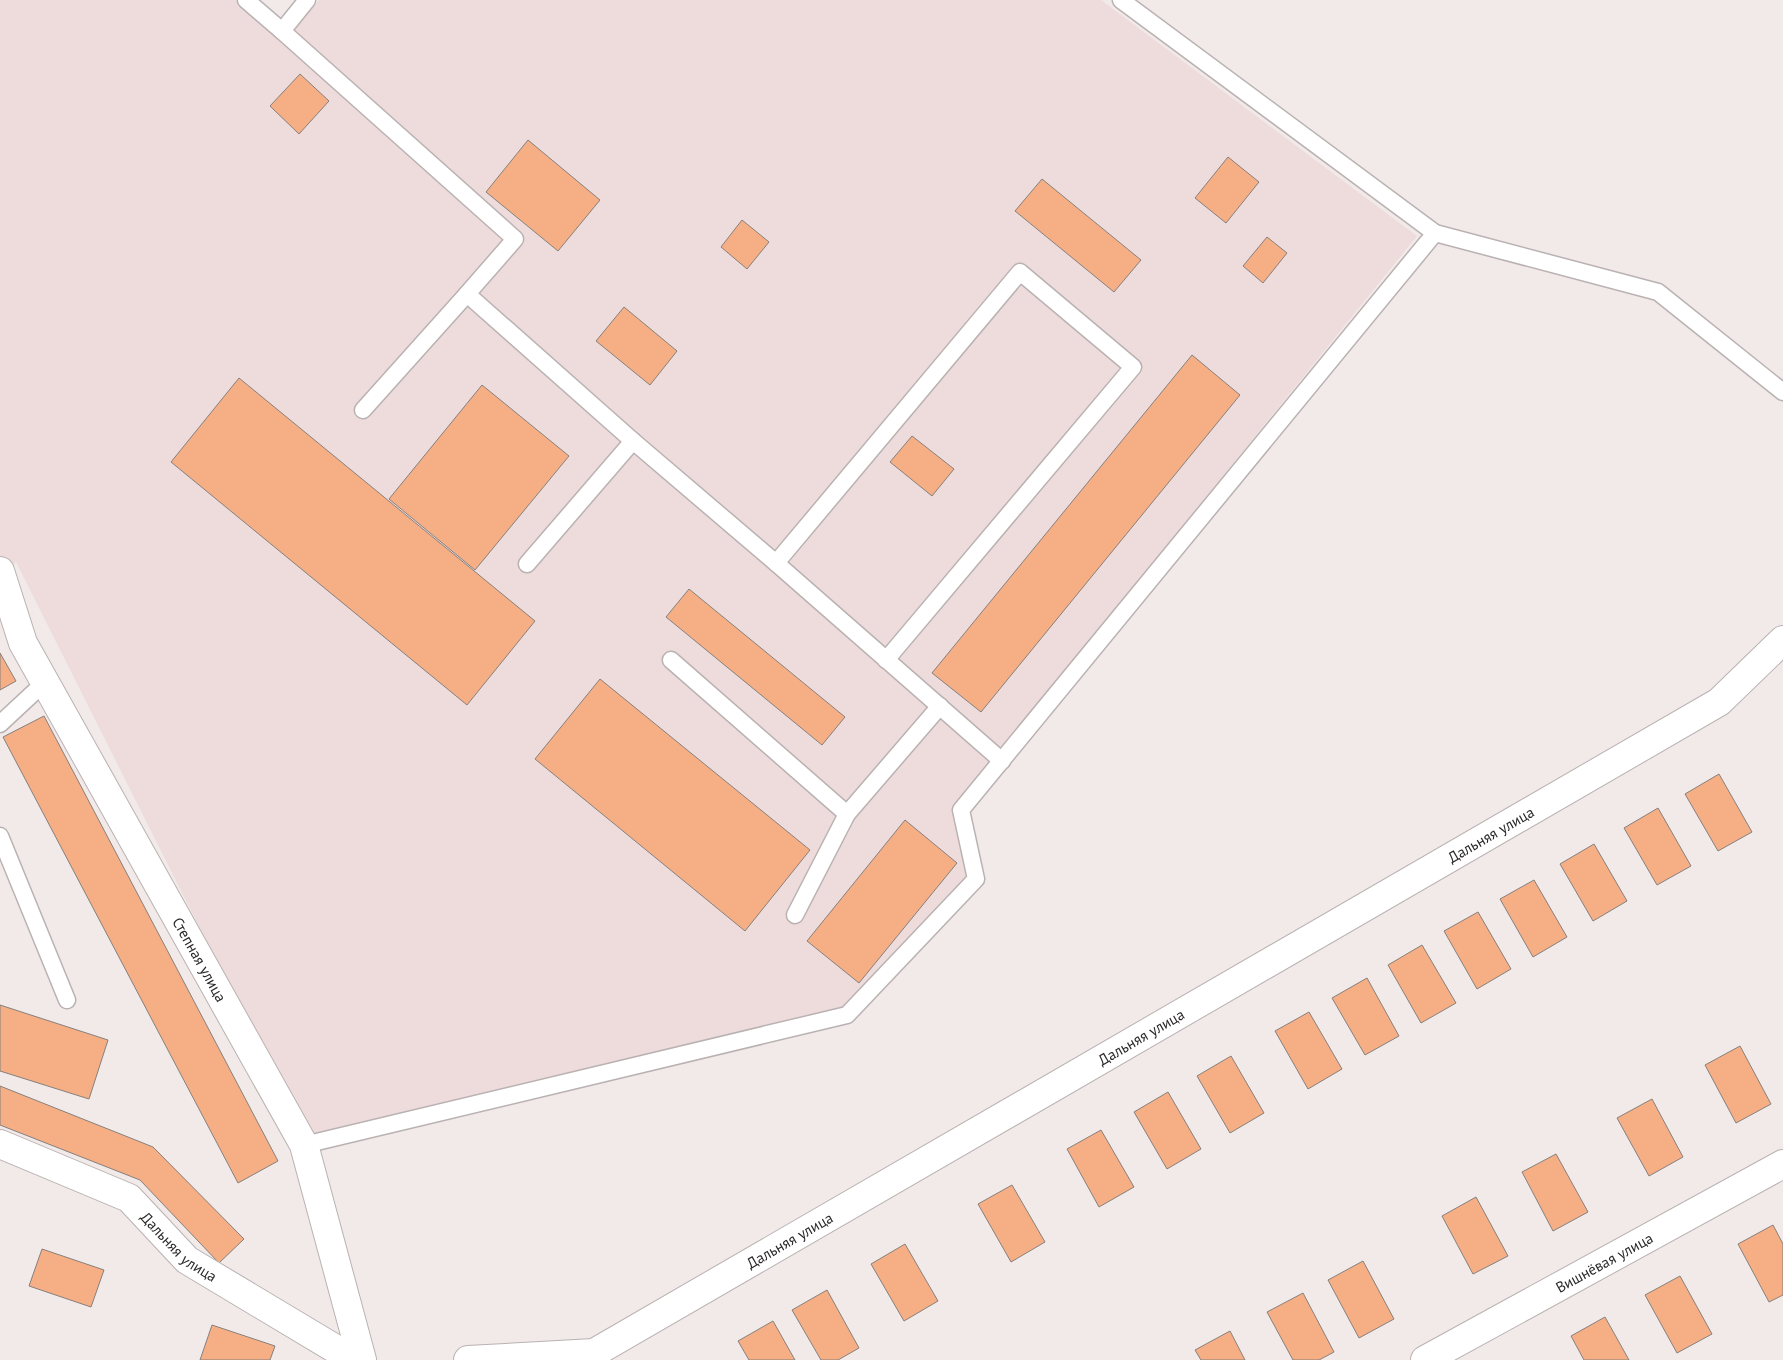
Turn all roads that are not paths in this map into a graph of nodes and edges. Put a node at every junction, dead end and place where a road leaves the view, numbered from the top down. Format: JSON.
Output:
{"nodes":[{"id":1,"x":246,"y":0,"type":"edge"},
{"id":2,"x":307,"y":0,"type":"edge"},
{"id":3,"x":1122,"y":0,"type":"edge"},
{"id":4,"x":282,"y":30,"type":"junction"},
{"id":5,"x":1435,"y":233,"type":"junction"},
{"id":6,"x":467,"y":294,"type":"junction"},
{"id":7,"x":1783,"y":392,"type":"edge"},
{"id":8,"x":363,"y":410,"type":"dead end"},
{"id":9,"x":633,"y":441,"type":"junction"},
{"id":10,"x":776,"y":563,"type":"junction"},
{"id":11,"x":526,"y":564,"type":"dead end"},
{"id":12,"x":0,"y":571,"type":"edge"},
{"id":13,"x":1783,"y":640,"type":"edge"},
{"id":14,"x":671,"y":660,"type":"dead end"},
{"id":15,"x":886,"y":660,"type":"junction"},
{"id":16,"x":44,"y":683,"type":"junction"},
{"id":17,"x":940,"y":706,"type":"junction"},
{"id":18,"x":0,"y":724,"type":"edge"},
{"id":19,"x":1002,"y":760,"type":"junction"},
{"id":20,"x":847,"y":814,"type":"junction"},
{"id":21,"x":0,"y":836,"type":"edge"},
{"id":22,"x":795,"y":914,"type":"dead end"},
{"id":23,"x":67,"y":1000,"type":"dead end"},
{"id":24,"x":0,"y":1144,"type":"edge"},
{"id":25,"x":304,"y":1145,"type":"junction"},
{"id":26,"x":1783,"y":1164,"type":"edge"},
{"id":27,"x":595,"y":1356,"type":"edge"},
{"id":28,"x":354,"y":1360,"type":"edge"},
{"id":29,"x":362,"y":1360,"type":"edge"},
{"id":30,"x":468,"y":1360,"type":"edge"},
{"id":31,"x":1425,"y":1360,"type":"edge"}],
"edges":[{"from":1,"to":4,"type":"lane"},
{"from":2,"to":4,"type":"lane"},
{"from":3,"to":5,"type":"lane"},
{"from":4,"to":6,"type":"lane"},
{"from":5,"to":7,"type":"lane"},
{"from":5,"to":19,"type":"lane"},
{"from":6,"to":8,"type":"lane"},
{"from":6,"to":9,"type":"lane"},
{"from":9,"to":10,"type":"lane"},
{"from":9,"to":11,"type":"lane"},
{"from":10,"to":15,"type":"lane"},
{"from":10,"to":15,"type":"lane"},
{"from":12,"to":16,"type":"street","name":"Степная улица"},
{"from":13,"to":27,"type":"street","name":"Дальняя улица"},
{"from":14,"to":20,"type":"lane"},
{"from":15,"to":17,"type":"lane"},
{"from":16,"to":18,"type":"lane"},
{"from":16,"to":25,"type":"street","name":"Степная улица"},
{"from":17,"to":19,"type":"lane"},
{"from":17,"to":20,"type":"lane"},
{"from":19,"to":25,"type":"lane"},
{"from":20,"to":22,"type":"lane"},
{"from":21,"to":23,"type":"lane"},
{"from":24,"to":28,"type":"street","name":"Дальняя улица"},
{"from":25,"to":29,"type":"street","name":"Степная улица"},
{"from":26,"to":31,"type":"street","name":"Вишнёвая улица"},
{"from":27,"to":30,"type":"street","name":"Дальняя улица"}]}
